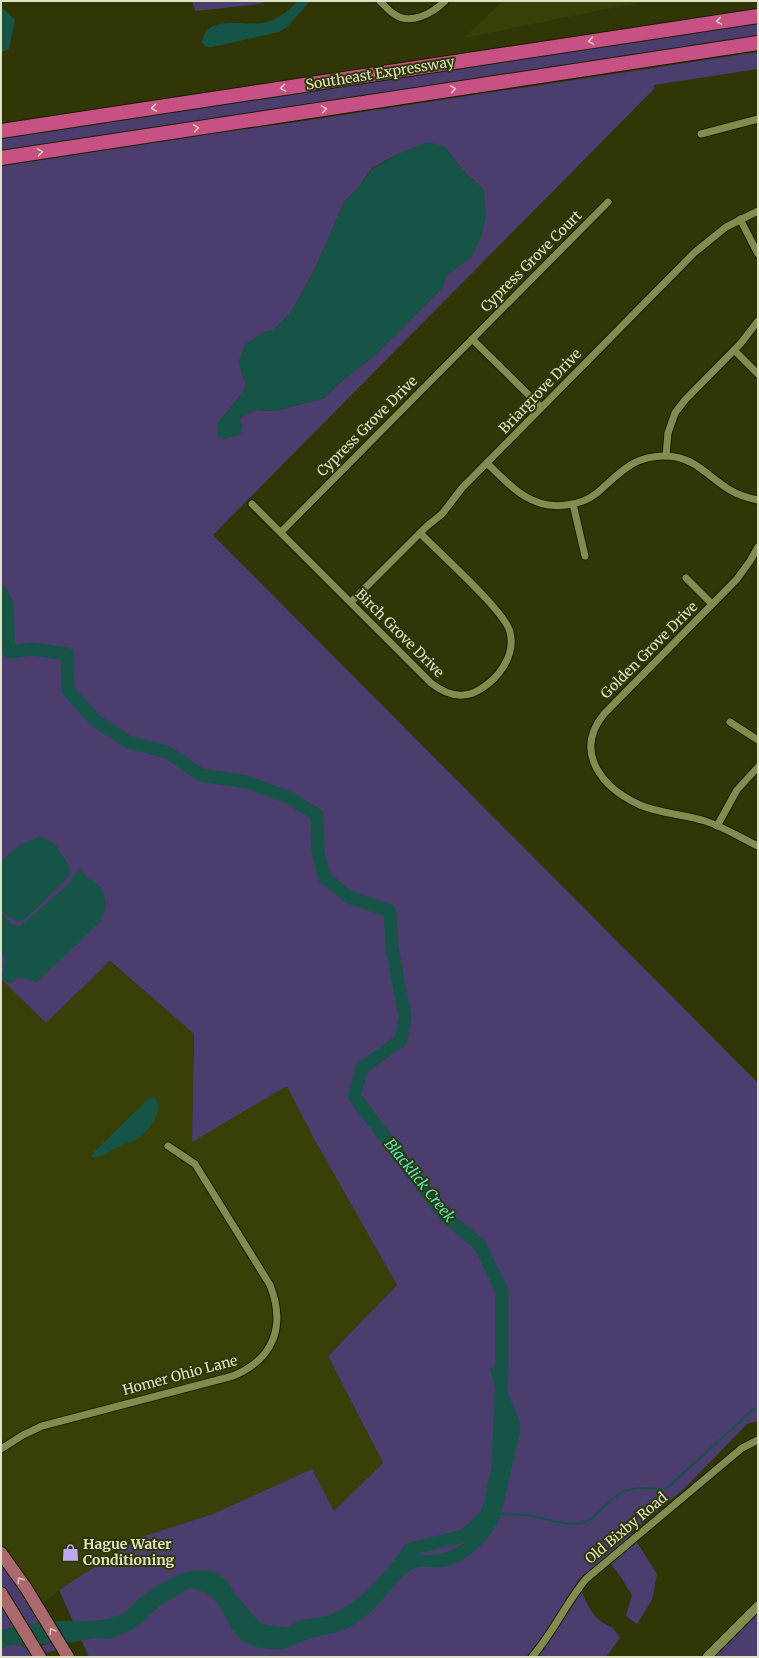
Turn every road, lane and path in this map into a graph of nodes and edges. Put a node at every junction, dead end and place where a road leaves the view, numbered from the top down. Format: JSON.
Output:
{"nodes":[{"id":1,"x":380,"y":1,"type":"edge"},
{"id":2,"x":445,"y":1,"type":"edge"},
{"id":3,"x":758,"y":16,"type":"edge"},
{"id":4,"x":758,"y":43,"type":"edge"},
{"id":5,"x":758,"y":119,"type":"edge"},
{"id":6,"x":1,"y":131,"type":"edge"},
{"id":7,"x":701,"y":134,"type":"dead end"},
{"id":8,"x":1,"y":158,"type":"edge"},
{"id":9,"x":608,"y":202,"type":"dead end"},
{"id":10,"x":758,"y":211,"type":"edge"},
{"id":11,"x":740,"y":219,"type":"junction"},
{"id":12,"x":758,"y":254,"type":"edge"},
{"id":13,"x":758,"y":321,"type":"edge"},
{"id":14,"x":472,"y":339,"type":"junction"},
{"id":15,"x":734,"y":351,"type":"junction"},
{"id":16,"x":758,"y":374,"type":"edge"},
{"id":17,"x":541,"y":407,"type":"junction"},
{"id":18,"x":666,"y":456,"type":"junction"},
{"id":19,"x":487,"y":463,"type":"junction"},
{"id":20,"x":758,"y":500,"type":"edge"},
{"id":21,"x":252,"y":504,"type":"dead end"},
{"id":22,"x":573,"y":504,"type":"junction"},
{"id":23,"x":281,"y":532,"type":"junction"},
{"id":24,"x":420,"y":533,"type":"junction"},
{"id":25,"x":758,"y":547,"type":"edge"},
{"id":26,"x":585,"y":556,"type":"dead end"},
{"id":27,"x":686,"y":578,"type":"dead end"},
{"id":28,"x":351,"y":602,"type":"junction"},
{"id":29,"x":712,"y":604,"type":"junction"},
{"id":30,"x":730,"y":722,"type":"dead end"},
{"id":31,"x":758,"y":740,"type":"edge"},
{"id":32,"x":758,"y":767,"type":"edge"},
{"id":33,"x":717,"y":826,"type":"junction"},
{"id":34,"x":758,"y":846,"type":"edge"},
{"id":35,"x":168,"y":1146,"type":"dead end"},
{"id":36,"x":758,"y":1440,"type":"edge"},
{"id":37,"x":1,"y":1449,"type":"edge"},
{"id":38,"x":1,"y":1553,"type":"edge"},
{"id":39,"x":1,"y":1593,"type":"edge"},
{"id":40,"x":758,"y":1606,"type":"edge"},
{"id":41,"x":67,"y":1656,"type":"edge"},
{"id":42,"x":40,"y":1657,"type":"edge"},
{"id":43,"x":532,"y":1657,"type":"edge"},
{"id":44,"x":707,"y":1657,"type":"edge"}],
"edges":[{"from":1,"to":2,"type":"street"},
{"from":3,"to":6,"type":"highway","name":"Southeast Expressway","one_way":true},
{"from":8,"to":4,"type":"highway","name":"Southeast Expressway","one_way":true},
{"from":5,"to":7,"type":"street"},
{"from":9,"to":14,"type":"street","name":"Cypress Grove Court"},
{"from":10,"to":11,"type":"street","name":"Briargrove Drive"},
{"from":11,"to":12,"type":"street"},
{"from":11,"to":17,"type":"street","name":"Briargrove Drive"},
{"from":13,"to":15,"type":"street"},
{"from":14,"to":17,"type":"street"},
{"from":14,"to":23,"type":"street","name":"Cypress Grove Drive"},
{"from":15,"to":16,"type":"street"},
{"from":15,"to":18,"type":"street"},
{"from":17,"to":19,"type":"street","name":"Briargrove Drive"},
{"from":18,"to":20,"type":"street"},
{"from":18,"to":22,"type":"street"},
{"from":19,"to":22,"type":"street"},
{"from":19,"to":24,"type":"street","name":"Briargrove Drive"},
{"from":21,"to":23,"type":"street","name":"Birch Grove Drive"},
{"from":22,"to":26,"type":"street"},
{"from":23,"to":28,"type":"street","name":"Birch Grove Drive"},
{"from":24,"to":28,"type":"street","name":"Briargrove Drive"},
{"from":24,"to":28,"type":"street","name":"Birch Grove Drive"},
{"from":25,"to":29,"type":"street","name":"Golden Grove Drive"},
{"from":27,"to":29,"type":"street"},
{"from":29,"to":33,"type":"street","name":"Golden Grove Drive"},
{"from":30,"to":31,"type":"street"},
{"from":32,"to":33,"type":"street"},
{"from":33,"to":34,"type":"street"},
{"from":35,"to":37,"type":"street","name":"Homer Ohio Lane"},
{"from":36,"to":43,"type":"street","name":"Old Bixby Road"},
{"from":41,"to":38,"type":"main road","one_way":true},
{"from":39,"to":42,"type":"main road"},
{"from":40,"to":44,"type":"street"}]}
